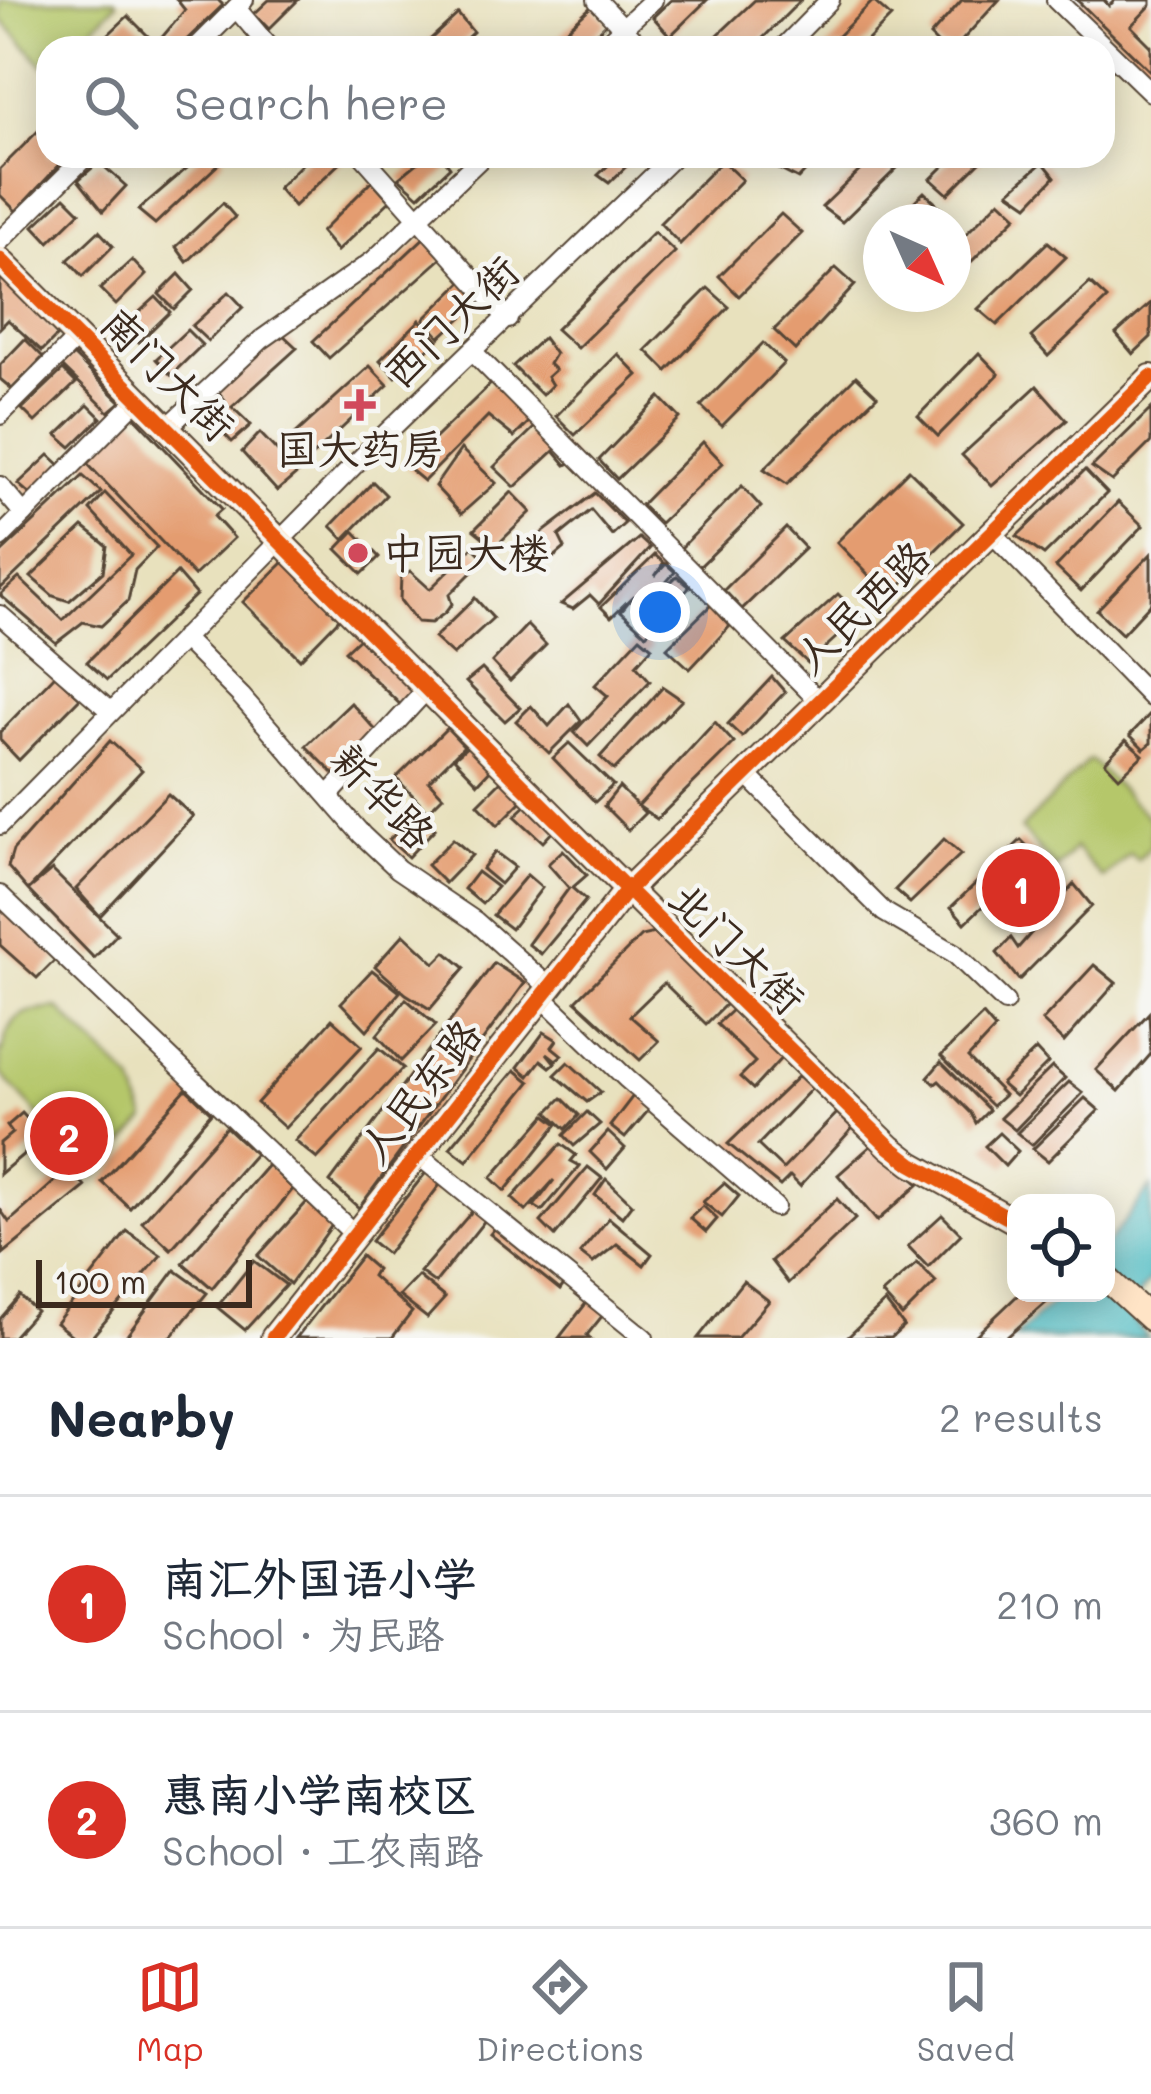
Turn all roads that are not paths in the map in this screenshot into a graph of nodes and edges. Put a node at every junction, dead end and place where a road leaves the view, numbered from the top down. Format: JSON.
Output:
{"nodes":[{"id":1,"x":597,"y":0,"type":"edge"},
{"id":2,"x":653,"y":0,"type":"edge"},
{"id":3,"x":830,"y":0,"type":"edge"},
{"id":4,"x":1056,"y":0,"type":"edge"},
{"id":5,"x":240,"y":4,"type":"edge"},
{"id":6,"x":623,"y":28,"type":"junction"},
{"id":7,"x":208,"y":36,"type":"edge"},
{"id":8,"x":262,"y":36,"type":"edge"},
{"id":9,"x":614,"y":36,"type":"edge"},
{"id":10,"x":631,"y":36,"type":"edge"},
{"id":11,"x":795,"y":36,"type":"edge"},
{"id":12,"x":1093,"y":36,"type":"edge"},
{"id":13,"x":1115,"y":57,"type":"edge"},
{"id":14,"x":1151,"y":92,"type":"edge"},
{"id":15,"x":74,"y":168,"type":"edge"},
{"id":16,"x":373,"y":168,"type":"edge"},
{"id":17,"x":470,"y":168,"type":"edge"},
{"id":18,"x":662,"y":168,"type":"edge"},
{"id":19,"x":416,"y":217,"type":"junction"},
{"id":20,"x":0,"y":241,"type":"edge"},
{"id":21,"x":0,"y":260,"type":"edge"},
{"id":22,"x":508,"y":319,"type":"junction"},
{"id":23,"x":77,"y":338,"type":"junction"},
{"id":24,"x":473,"y":352,"type":"junction"},
{"id":25,"x":1151,"y":377,"type":"edge"},
{"id":26,"x":138,"y":399,"type":"junction"},
{"id":27,"x":0,"y":415,"type":"edge"},
{"id":28,"x":167,"y":428,"type":"junction"},
{"id":29,"x":0,"y":487,"type":"edge"},
{"id":30,"x":24,"y":514,"type":"junction"},
{"id":31,"x":991,"y":532,"type":"junction"},
{"id":32,"x":0,"y":538,"type":"edge"},
{"id":33,"x":280,"y":542,"type":"junction"},
{"id":34,"x":0,"y":615,"type":"edge"},
{"id":35,"x":183,"y":638,"type":"junction"},
{"id":36,"x":428,"y":688,"type":"junction"},
{"id":37,"x":1151,"y":697,"type":"edge"},
{"id":38,"x":818,"y":700,"type":"junction"},
{"id":39,"x":109,"y":710,"type":"junction"},
{"id":40,"x":745,"y":772,"type":"junction"},
{"id":41,"x":329,"y":795,"type":"junction"},
{"id":42,"x":0,"y":825,"type":"edge"},
{"id":43,"x":626,"y":891,"type":"junction"},
{"id":44,"x":0,"y":895,"type":"edge"},
{"id":45,"x":545,"y":992,"type":"junction"},
{"id":46,"x":1005,"y":1002,"type":"dead end"},
{"id":47,"x":417,"y":1154,"type":"junction"},
{"id":48,"x":775,"y":1207,"type":"dead end"},
{"id":49,"x":1007,"y":1217,"type":"edge"},
{"id":50,"x":354,"y":1234,"type":"junction"},
{"id":51,"x":1115,"y":1286,"type":"edge"},
{"id":52,"x":1148,"y":1316,"type":"edge"},
{"id":53,"x":273,"y":1338,"type":"edge"},
{"id":54,"x":644,"y":1338,"type":"edge"}],
"edges":[{"from":1,"to":6,"type":"street"},
{"from":2,"to":6,"type":"street"},
{"from":3,"to":11,"type":"street"},
{"from":4,"to":12,"type":"street"},
{"from":5,"to":7,"type":"street"},
{"from":5,"to":8,"type":"street"},
{"from":6,"to":9,"type":"street"},
{"from":6,"to":10,"type":"street"},
{"from":13,"to":14,"type":"street"},
{"from":15,"to":20,"type":"street"},
{"from":16,"to":19,"type":"street"},
{"from":17,"to":19,"type":"street"},
{"from":18,"to":22,"type":"street","name":"西门大街"},
{"from":19,"to":22,"type":"street"},
{"from":19,"to":28,"type":"street"},
{"from":21,"to":23,"type":"street","name":"南门大街"},
{"from":22,"to":24,"type":"street","name":"西门大街"},
{"from":23,"to":26,"type":"street","name":"南门大街"},
{"from":23,"to":27,"type":"street"},
{"from":24,"to":33,"type":"street","name":"西门大街"},
{"from":24,"to":38,"type":"street"},
{"from":25,"to":31,"type":"street","name":"人民西路"},
{"from":26,"to":28,"type":"street","name":"南门大街"},
{"from":26,"to":30,"type":"street"},
{"from":28,"to":33,"type":"street","name":"南门大街"},
{"from":29,"to":30,"type":"street"},
{"from":30,"to":32,"type":"street"},
{"from":31,"to":37,"type":"street"},
{"from":31,"to":38,"type":"street","name":"人民西路"},
{"from":33,"to":35,"type":"street","name":"西门大街"},
{"from":33,"to":36,"type":"street","name":"北门大街"},
{"from":34,"to":39,"type":"street"},
{"from":35,"to":39,"type":"street","name":"西门大街"},
{"from":35,"to":41,"type":"street","name":"新华路"},
{"from":36,"to":41,"type":"street"},
{"from":36,"to":43,"type":"street","name":"北门大街"},
{"from":38,"to":40,"type":"street","name":"人民西路"},
{"from":39,"to":42,"type":"street","name":"西门大街"},
{"from":40,"to":43,"type":"street","name":"人民西路"},
{"from":40,"to":46,"type":"street"},
{"from":41,"to":45,"type":"street","name":"新华路"},
{"from":43,"to":45,"type":"street","name":"人民东路"},
{"from":43,"to":49,"type":"street","name":"北门大街"},
{"from":44,"to":50,"type":"street"},
{"from":45,"to":47,"type":"street","name":"人民东路"},
{"from":45,"to":48,"type":"street","name":"新华路"},
{"from":47,"to":50,"type":"street","name":"人民东路"},
{"from":47,"to":54,"type":"street"},
{"from":50,"to":53,"type":"street","name":"人民东路"},
{"from":51,"to":52,"type":"street"}]}
